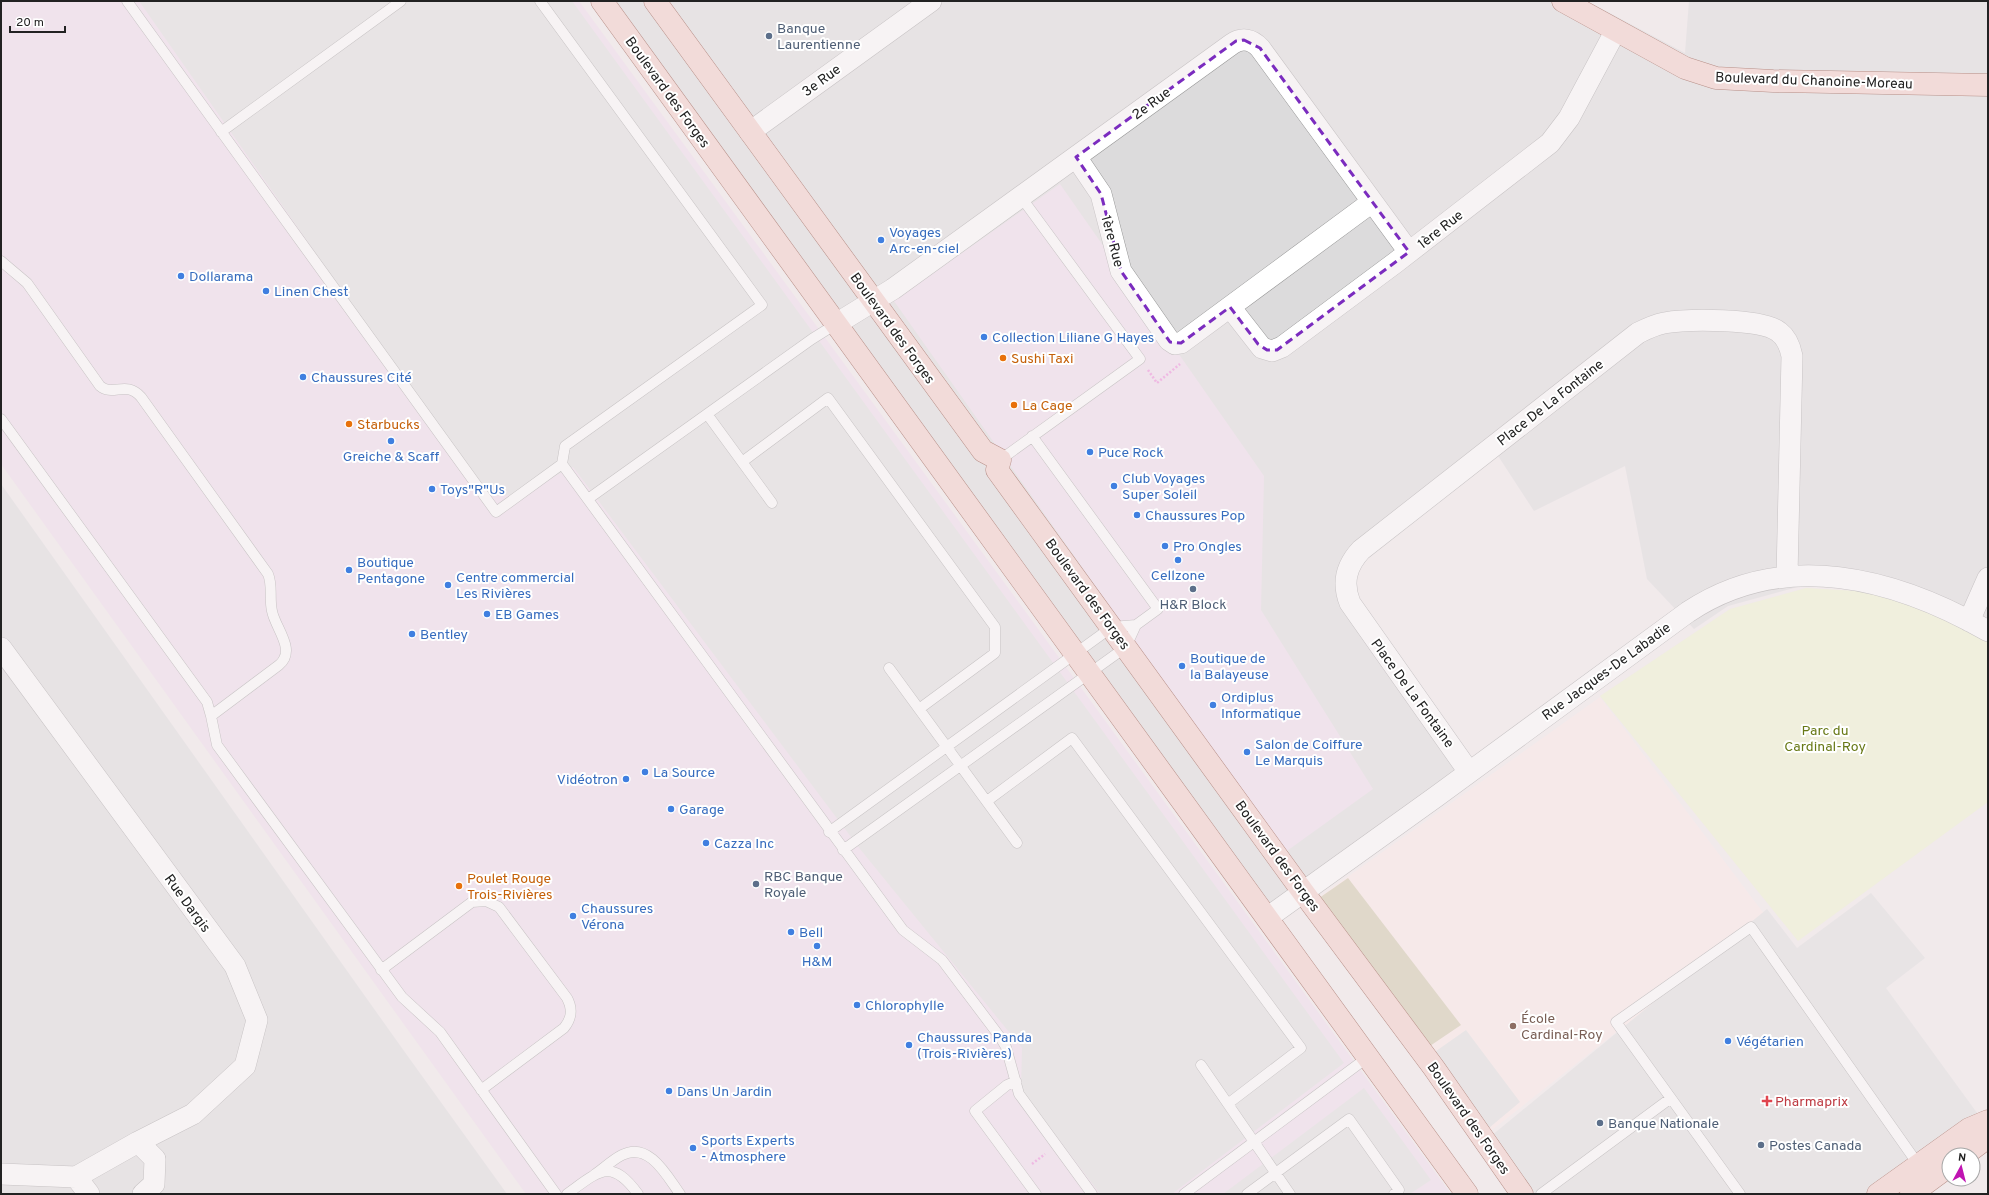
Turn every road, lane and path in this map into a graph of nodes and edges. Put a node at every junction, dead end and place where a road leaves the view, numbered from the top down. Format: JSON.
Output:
{"nodes":[{"id":1,"x":127,"y":1,"type":"edge"},
{"id":2,"x":401,"y":1,"type":"edge"},
{"id":3,"x":540,"y":1,"type":"edge"},
{"id":4,"x":602,"y":1,"type":"edge"},
{"id":5,"x":655,"y":1,"type":"edge"},
{"id":6,"x":931,"y":1,"type":"edge"},
{"id":7,"x":1563,"y":1,"type":"edge"},
{"id":8,"x":1616,"y":30,"type":"junction"},
{"id":9,"x":1988,"y":84,"type":"edge"},
{"id":10,"x":221,"y":132,"type":"junction"},
{"id":11,"x":750,"y":132,"type":"junction"},
{"id":12,"x":1076,"y":157,"type":"junction"},
{"id":13,"x":1021,"y":197,"type":"junction"},
{"id":14,"x":1372,"y":202,"type":"junction"},
{"id":15,"x":1409,"y":252,"type":"junction"},
{"id":16,"x":1,"y":261,"type":"edge"},
{"id":17,"x":873,"y":301,"type":"junction"},
{"id":18,"x":1230,"y":307,"type":"junction"},
{"id":19,"x":836,"y":324,"type":"junction"},
{"id":20,"x":1175,"y":344,"type":"junction"},
{"id":21,"x":1140,"y":359,"type":"junction"},
{"id":22,"x":707,"y":414,"type":"junction"},
{"id":23,"x":1,"y":419,"type":"edge"},
{"id":24,"x":1032,"y":436,"type":"junction"},
{"id":25,"x":1000,"y":460,"type":"junction"},
{"id":26,"x":742,"y":462,"type":"junction"},
{"id":27,"x":562,"y":464,"type":"junction"},
{"id":28,"x":588,"y":499,"type":"junction"},
{"id":29,"x":772,"y":503,"type":"dead end"},
{"id":30,"x":1787,"y":576,"type":"junction"},
{"id":31,"x":1988,"y":578,"type":"edge"},
{"id":32,"x":1969,"y":621,"type":"junction"},
{"id":33,"x":1136,"y":625,"type":"junction"},
{"id":34,"x":1112,"y":627,"type":"junction"},
{"id":35,"x":1988,"y":631,"type":"edge"},
{"id":36,"x":1126,"y":647,"type":"junction"},
{"id":37,"x":1,"y":648,"type":"edge"},
{"id":38,"x":1075,"y":654,"type":"junction"},
{"id":39,"x":888,"y":668,"type":"dead end"},
{"id":40,"x":1089,"y":674,"type":"junction"},
{"id":41,"x":919,"y":709,"type":"junction"},
{"id":42,"x":211,"y":716,"type":"junction"},
{"id":43,"x":947,"y":747,"type":"junction"},
{"id":44,"x":960,"y":765,"type":"junction"},
{"id":45,"x":1469,"y":772,"type":"junction"},
{"id":46,"x":987,"y":801,"type":"junction"},
{"id":47,"x":829,"y":832,"type":"junction"},
{"id":48,"x":1017,"y":843,"type":"dead end"},
{"id":49,"x":843,"y":850,"type":"junction"},
{"id":50,"x":1303,"y":892,"type":"junction"},
{"id":51,"x":1267,"y":918,"type":"junction"},
{"id":52,"x":381,"y":970,"type":"junction"},
{"id":53,"x":1368,"y":1056,"type":"junction"},
{"id":54,"x":1201,"y":1065,"type":"dead end"},
{"id":55,"x":1016,"y":1081,"type":"junction"},
{"id":56,"x":481,"y":1090,"type":"junction"},
{"id":57,"x":1671,"y":1098,"type":"junction"},
{"id":58,"x":1229,"y":1103,"type":"junction"},
{"id":59,"x":1988,"y":1121,"type":"edge"},
{"id":60,"x":1988,"y":1134,"type":"edge"},
{"id":61,"x":1254,"y":1141,"type":"junction"},
{"id":62,"x":138,"y":1142,"type":"junction"},
{"id":63,"x":1057,"y":1145,"type":"junction"},
{"id":64,"x":1975,"y":1147,"type":"edge"},
{"id":65,"x":1941,"y":1168,"type":"edge"},
{"id":66,"x":1924,"y":1172,"type":"junction"},
{"id":67,"x":1020,"y":1173,"type":"junction"},
{"id":68,"x":1276,"y":1173,"type":"junction"},
{"id":69,"x":1,"y":1174,"type":"edge"},
{"id":70,"x":594,"y":1175,"type":"junction"},
{"id":71,"x":76,"y":1177,"type":"junction"},
{"id":72,"x":89,"y":1194,"type":"edge"},
{"id":73,"x":143,"y":1194,"type":"edge"},
{"id":74,"x":556,"y":1194,"type":"edge"},
{"id":75,"x":567,"y":1194,"type":"edge"},
{"id":76,"x":638,"y":1194,"type":"edge"},
{"id":77,"x":680,"y":1194,"type":"edge"},
{"id":78,"x":1036,"y":1194,"type":"edge"},
{"id":79,"x":1092,"y":1194,"type":"edge"},
{"id":80,"x":1184,"y":1194,"type":"edge"},
{"id":81,"x":1248,"y":1194,"type":"edge"},
{"id":82,"x":1290,"y":1194,"type":"edge"},
{"id":83,"x":1394,"y":1194,"type":"edge"},
{"id":84,"x":1467,"y":1194,"type":"edge"},
{"id":85,"x":1522,"y":1194,"type":"edge"},
{"id":86,"x":1541,"y":1194,"type":"edge"},
{"id":87,"x":1740,"y":1194,"type":"edge"},
{"id":88,"x":1878,"y":1194,"type":"edge"},
{"id":89,"x":1911,"y":1194,"type":"edge"}],
"edges":[{"from":1,"to":10,"type":"lane"},
{"from":2,"to":10,"type":"lane"},
{"from":3,"to":27,"type":"lane"},
{"from":4,"to":19,"type":"main road","name":"Boulevard des Forges"},
{"from":5,"to":11,"type":"main road","name":"Boulevard des Forges"},
{"from":6,"to":11,"type":"street","name":"3e Rue"},
{"from":7,"to":8,"type":"main road","name":"Boulevard du Chanoine-Moreau"},
{"from":8,"to":9,"type":"main road","name":"Boulevard du Chanoine-Moreau"},
{"from":8,"to":15,"type":"street","name":"1ère Rue"},
{"from":10,"to":27,"type":"lane"},
{"from":11,"to":17,"type":"main road","name":"Boulevard des Forges"},
{"from":12,"to":13,"type":"street","name":"2e Rue"},
{"from":12,"to":14,"type":"street","name":"2e Rue"},
{"from":12,"to":20,"type":"street","name":"1ère Rue"},
{"from":13,"to":17,"type":"street","name":"2e Rue"},
{"from":13,"to":21,"type":"lane"},
{"from":14,"to":15,"type":"street","name":"2e Rue"},
{"from":14,"to":18,"type":"street"},
{"from":15,"to":18,"type":"street","name":"1ère Rue"},
{"from":16,"to":42,"type":"lane"},
{"from":17,"to":19,"type":"street","name":"2e Rue"},
{"from":17,"to":25,"type":"main road","name":"Boulevard des Forges"},
{"from":18,"to":20,"type":"street"},
{"from":19,"to":22,"type":"lane"},
{"from":19,"to":38,"type":"main road","name":"Boulevard des Forges"},
{"from":20,"to":21,"type":"path"},
{"from":21,"to":24,"type":"lane"},
{"from":22,"to":26,"type":"lane"},
{"from":22,"to":28,"type":"lane"},
{"from":23,"to":42,"type":"lane"},
{"from":24,"to":25,"type":"lane"},
{"from":24,"to":33,"type":"lane"},
{"from":25,"to":34,"type":"main road","name":"Boulevard des Forges"},
{"from":26,"to":29,"type":"lane"},
{"from":26,"to":41,"type":"lane"},
{"from":27,"to":28,"type":"lane"},
{"from":28,"to":47,"type":"lane"},
{"from":30,"to":32,"type":"street","name":"Rue Jacques-De Labadie"},
{"from":30,"to":45,"type":"street","name":"Rue Jacques-De Labadie"},
{"from":30,"to":45,"type":"street","name":"Place De La Fontaine"},
{"from":31,"to":32,"type":"street"},
{"from":32,"to":35,"type":"street","name":"Rue Jacques-De Labadie"},
{"from":33,"to":34,"type":"lane"},
{"from":33,"to":36,"type":"lane"},
{"from":34,"to":36,"type":"main road","name":"Boulevard des Forges"},
{"from":34,"to":38,"type":"lane"},
{"from":36,"to":40,"type":"lane"},
{"from":36,"to":50,"type":"main road","name":"Boulevard des Forges"},
{"from":37,"to":62,"type":"street","name":"Rue Dargis"},
{"from":38,"to":40,"type":"main road","name":"Boulevard des Forges"},
{"from":38,"to":43,"type":"lane"},
{"from":39,"to":41,"type":"lane"},
{"from":40,"to":44,"type":"lane"},
{"from":40,"to":51,"type":"main road","name":"Boulevard des Forges"},
{"from":41,"to":43,"type":"lane"},
{"from":42,"to":52,"type":"lane"},
{"from":43,"to":44,"type":"lane"},
{"from":43,"to":47,"type":"lane"},
{"from":44,"to":46,"type":"lane"},
{"from":44,"to":49,"type":"lane"},
{"from":45,"to":50,"type":"street","name":"Rue Jacques-De Labadie"},
{"from":46,"to":48,"type":"lane"},
{"from":46,"to":58,"type":"lane"},
{"from":47,"to":49,"type":"lane"},
{"from":49,"to":55,"type":"lane"},
{"from":50,"to":51,"type":"street","name":"Rue Jacques-De Labadie"},
{"from":50,"to":85,"type":"main road","name":"Boulevard des Forges"},
{"from":51,"to":53,"type":"main road","name":"Boulevard des Forges"},
{"from":52,"to":56,"type":"lane"},
{"from":52,"to":56,"type":"lane"},
{"from":53,"to":61,"type":"lane"},
{"from":53,"to":84,"type":"main road","name":"Boulevard des Forges"},
{"from":54,"to":58,"type":"lane"},
{"from":55,"to":63,"type":"lane"},
{"from":55,"to":67,"type":"lane"},
{"from":56,"to":74,"type":"lane"},
{"from":57,"to":66,"type":"lane"},
{"from":57,"to":86,"type":"lane"},
{"from":57,"to":87,"type":"lane"},
{"from":58,"to":61,"type":"lane"},
{"from":59,"to":66,"type":"main road"},
{"from":60,"to":64,"type":"main road"},
{"from":61,"to":68,"type":"lane"},
{"from":61,"to":80,"type":"lane"},
{"from":62,"to":71,"type":"street","name":"Rue Dargis"},
{"from":62,"to":73,"type":"street"},
{"from":63,"to":67,"type":"path"},
{"from":63,"to":79,"type":"lane"},
{"from":65,"to":66,"type":"main road"},
{"from":66,"to":88,"type":"main road"},
{"from":66,"to":89,"type":"main road"},
{"from":67,"to":78,"type":"lane"},
{"from":68,"to":81,"type":"lane"},
{"from":68,"to":82,"type":"lane"},
{"from":68,"to":83,"type":"lane"},
{"from":69,"to":71,"type":"street"},
{"from":70,"to":75,"type":"lane"},
{"from":70,"to":76,"type":"lane"},
{"from":70,"to":77,"type":"lane"},
{"from":71,"to":72,"type":"street"}]}
